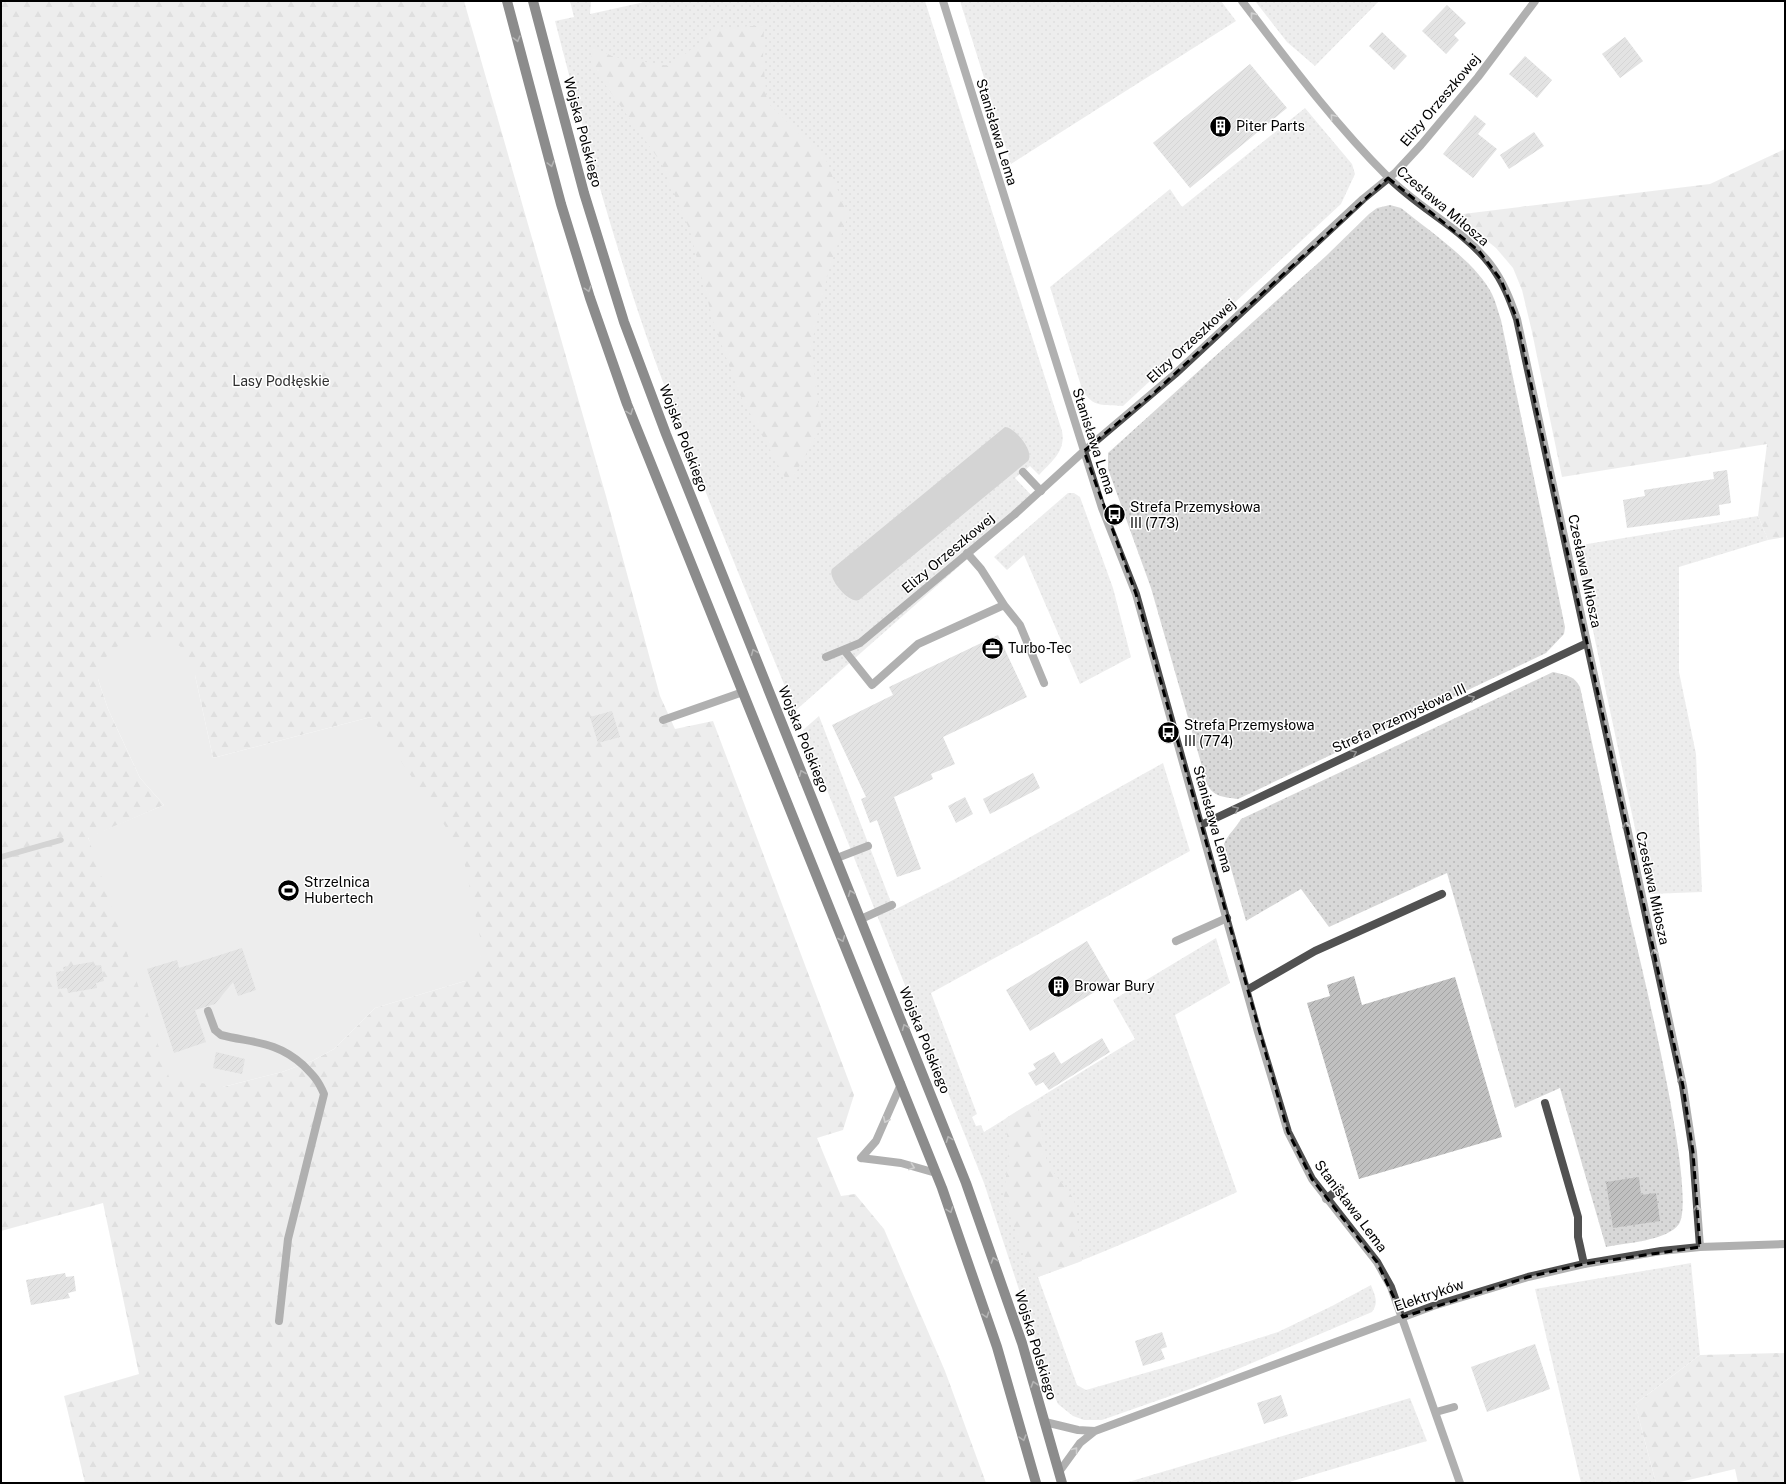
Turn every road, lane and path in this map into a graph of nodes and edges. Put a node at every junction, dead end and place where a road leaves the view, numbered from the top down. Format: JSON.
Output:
{"nodes":[{"id":1,"x":508,"y":1,"type":"edge"},
{"id":2,"x":533,"y":1,"type":"edge"},
{"id":3,"x":943,"y":1,"type":"edge"},
{"id":4,"x":1242,"y":1,"type":"edge"},
{"id":5,"x":1535,"y":1,"type":"edge"},
{"id":6,"x":1388,"y":178,"type":"junction"},
{"id":7,"x":1084,"y":450,"type":"junction"},
{"id":8,"x":1023,"y":472,"type":"dead end"},
{"id":9,"x":1041,"y":491,"type":"junction"},
{"id":10,"x":968,"y":553,"type":"junction"},
{"id":11,"x":1004,"y":605,"type":"junction"},
{"id":12,"x":1587,"y":643,"type":"junction"},
{"id":13,"x":844,"y":650,"type":"junction"},
{"id":14,"x":826,"y":657,"type":"dead end"},
{"id":15,"x":1044,"y":683,"type":"dead end"},
{"id":16,"x":743,"y":692,"type":"junction"},
{"id":17,"x":663,"y":720,"type":"dead end"},
{"id":18,"x":1201,"y":826,"type":"junction"},
{"id":19,"x":868,"y":846,"type":"dead end"},
{"id":20,"x":837,"y":858,"type":"junction"},
{"id":21,"x":1442,"y":894,"type":"dead end"},
{"id":22,"x":892,"y":905,"type":"dead end"},
{"id":23,"x":1227,"y":918,"type":"junction"},
{"id":24,"x":861,"y":919,"type":"junction"},
{"id":25,"x":1176,"y":941,"type":"dead end"},
{"id":26,"x":1247,"y":990,"type":"junction"},
{"id":27,"x":208,"y":1011,"type":"dead end"},
{"id":28,"x":901,"y":1084,"type":"junction"},
{"id":29,"x":1545,"y":1103,"type":"dead end"},
{"id":30,"x":936,"y":1173,"type":"junction"},
{"id":31,"x":1340,"y":1188,"type":"dead end"},
{"id":32,"x":1326,"y":1199,"type":"junction"},
{"id":33,"x":1785,"y":1244,"type":"edge"},
{"id":34,"x":1700,"y":1247,"type":"junction"},
{"id":35,"x":1584,"y":1264,"type":"junction"},
{"id":36,"x":1403,"y":1317,"type":"junction"},
{"id":37,"x":279,"y":1321,"type":"dead end"},
{"id":38,"x":1454,"y":1407,"type":"dead end"},
{"id":39,"x":1436,"y":1412,"type":"junction"},
{"id":40,"x":1045,"y":1422,"type":"junction"},
{"id":41,"x":1095,"y":1431,"type":"junction"},
{"id":42,"x":1059,"y":1472,"type":"junction"},
{"id":43,"x":1036,"y":1483,"type":"edge"},
{"id":44,"x":1062,"y":1483,"type":"edge"},
{"id":45,"x":1460,"y":1483,"type":"edge"}],
"edges":[{"from":1,"to":16,"type":"main road","one_way":true},
{"from":20,"to":2,"type":"main road","name":"Wojska Polskiego","one_way":true},
{"from":3,"to":7,"type":"street","name":"Stanisława Lema"},
{"from":6,"to":4,"type":"street","name":"Czesława Miłosza","one_way":true},
{"from":5,"to":6,"type":"street","name":"Elizy Orzeszkowej"},
{"from":6,"to":7,"type":"street","name":"Elizy Orzeszkowej"},
{"from":6,"to":12,"type":"street","name":"Czesława Miłosza"},
{"from":7,"to":9,"type":"street","name":"Elizy Orzeszkowej"},
{"from":7,"to":18,"type":"street","name":"Stanisława Lema"},
{"from":8,"to":9,"type":"street"},
{"from":9,"to":10,"type":"street","name":"Elizy Orzeszkowej"},
{"from":10,"to":11,"type":"street"},
{"from":10,"to":13,"type":"street","name":"Elizy Orzeszkowej"},
{"from":11,"to":13,"type":"street"},
{"from":11,"to":15,"type":"street"},
{"from":18,"to":12,"type":"street","name":"Strefa Przemysłowa III","one_way":true},
{"from":34,"to":12,"type":"street","name":"Czesława Miłosza","one_way":true},
{"from":13,"to":14,"type":"street","name":"Elizy Orzeszkowej"},
{"from":16,"to":17,"type":"street"},
{"from":16,"to":28,"type":"main road","one_way":true},
{"from":18,"to":23,"type":"street","name":"Stanisława Lema"},
{"from":19,"to":20,"type":"street"},
{"from":24,"to":20,"type":"main road","name":"Wojska Polskiego","one_way":true},
{"from":21,"to":26,"type":"street"},
{"from":22,"to":24,"type":"street"},
{"from":23,"to":25,"type":"street"},
{"from":23,"to":26,"type":"street","name":"Stanisława Lema"},
{"from":40,"to":24,"type":"main road","name":"Wojska Polskiego","one_way":true},
{"from":26,"to":32,"type":"street","name":"Stanisława Lema"},
{"from":27,"to":37,"type":"street"},
{"from":28,"to":30,"type":"main road"},
{"from":28,"to":30,"type":"street","one_way":true},
{"from":29,"to":35,"type":"street"},
{"from":30,"to":43,"type":"main road","one_way":true},
{"from":31,"to":32,"type":"street"},
{"from":32,"to":36,"type":"street","name":"Stanisława Lema"},
{"from":33,"to":34,"type":"street","name":"Elektryków"},
{"from":34,"to":35,"type":"street","name":"Elektryków"},
{"from":35,"to":36,"type":"street","name":"Elektryków"},
{"from":36,"to":39,"type":"street","name":"Stanisława Lema"},
{"from":36,"to":41,"type":"street","name":"Elektryków"},
{"from":38,"to":39,"type":"street"},
{"from":39,"to":45,"type":"street","name":"Stanisława Lema"},
{"from":40,"to":41,"type":"street","name":"Elektryków"},
{"from":40,"to":42,"type":"main road","name":"Wojska Polskiego"},
{"from":42,"to":41,"type":"street","name":"Elektryków","one_way":true},
{"from":42,"to":44,"type":"main road","name":"Wojska Polskiego"}]}
